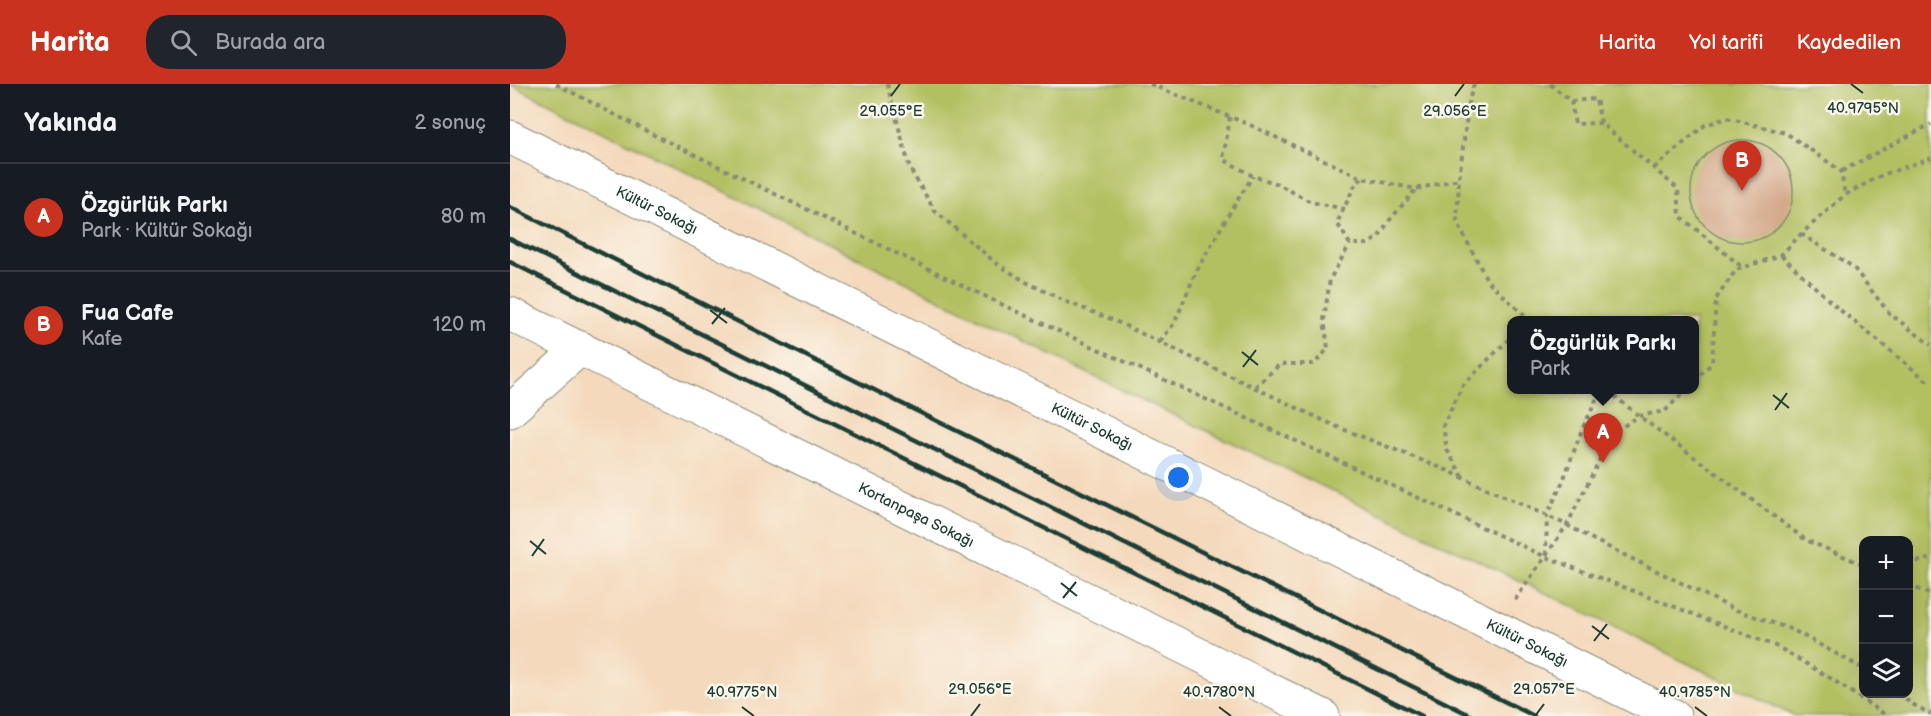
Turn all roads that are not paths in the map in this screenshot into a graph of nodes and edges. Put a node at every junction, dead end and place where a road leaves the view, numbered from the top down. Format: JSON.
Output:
{"nodes":[{"id":1,"x":510,"y":137,"type":"edge"},
{"id":2,"x":510,"y":314,"type":"edge"},
{"id":3,"x":581,"y":348,"type":"junction"},
{"id":4,"x":510,"y":411,"type":"edge"},
{"id":5,"x":1323,"y":716,"type":"edge"},
{"id":6,"x":1674,"y":716,"type":"edge"}],
"edges":[{"from":1,"to":6,"type":"street","name":"Kültür Sokağı"},
{"from":2,"to":3,"type":"street","name":"Kortanpaşa Sokağı"},
{"from":3,"to":4,"type":"street"},
{"from":3,"to":5,"type":"street","name":"Kortanpaşa Sokağı"}]}
